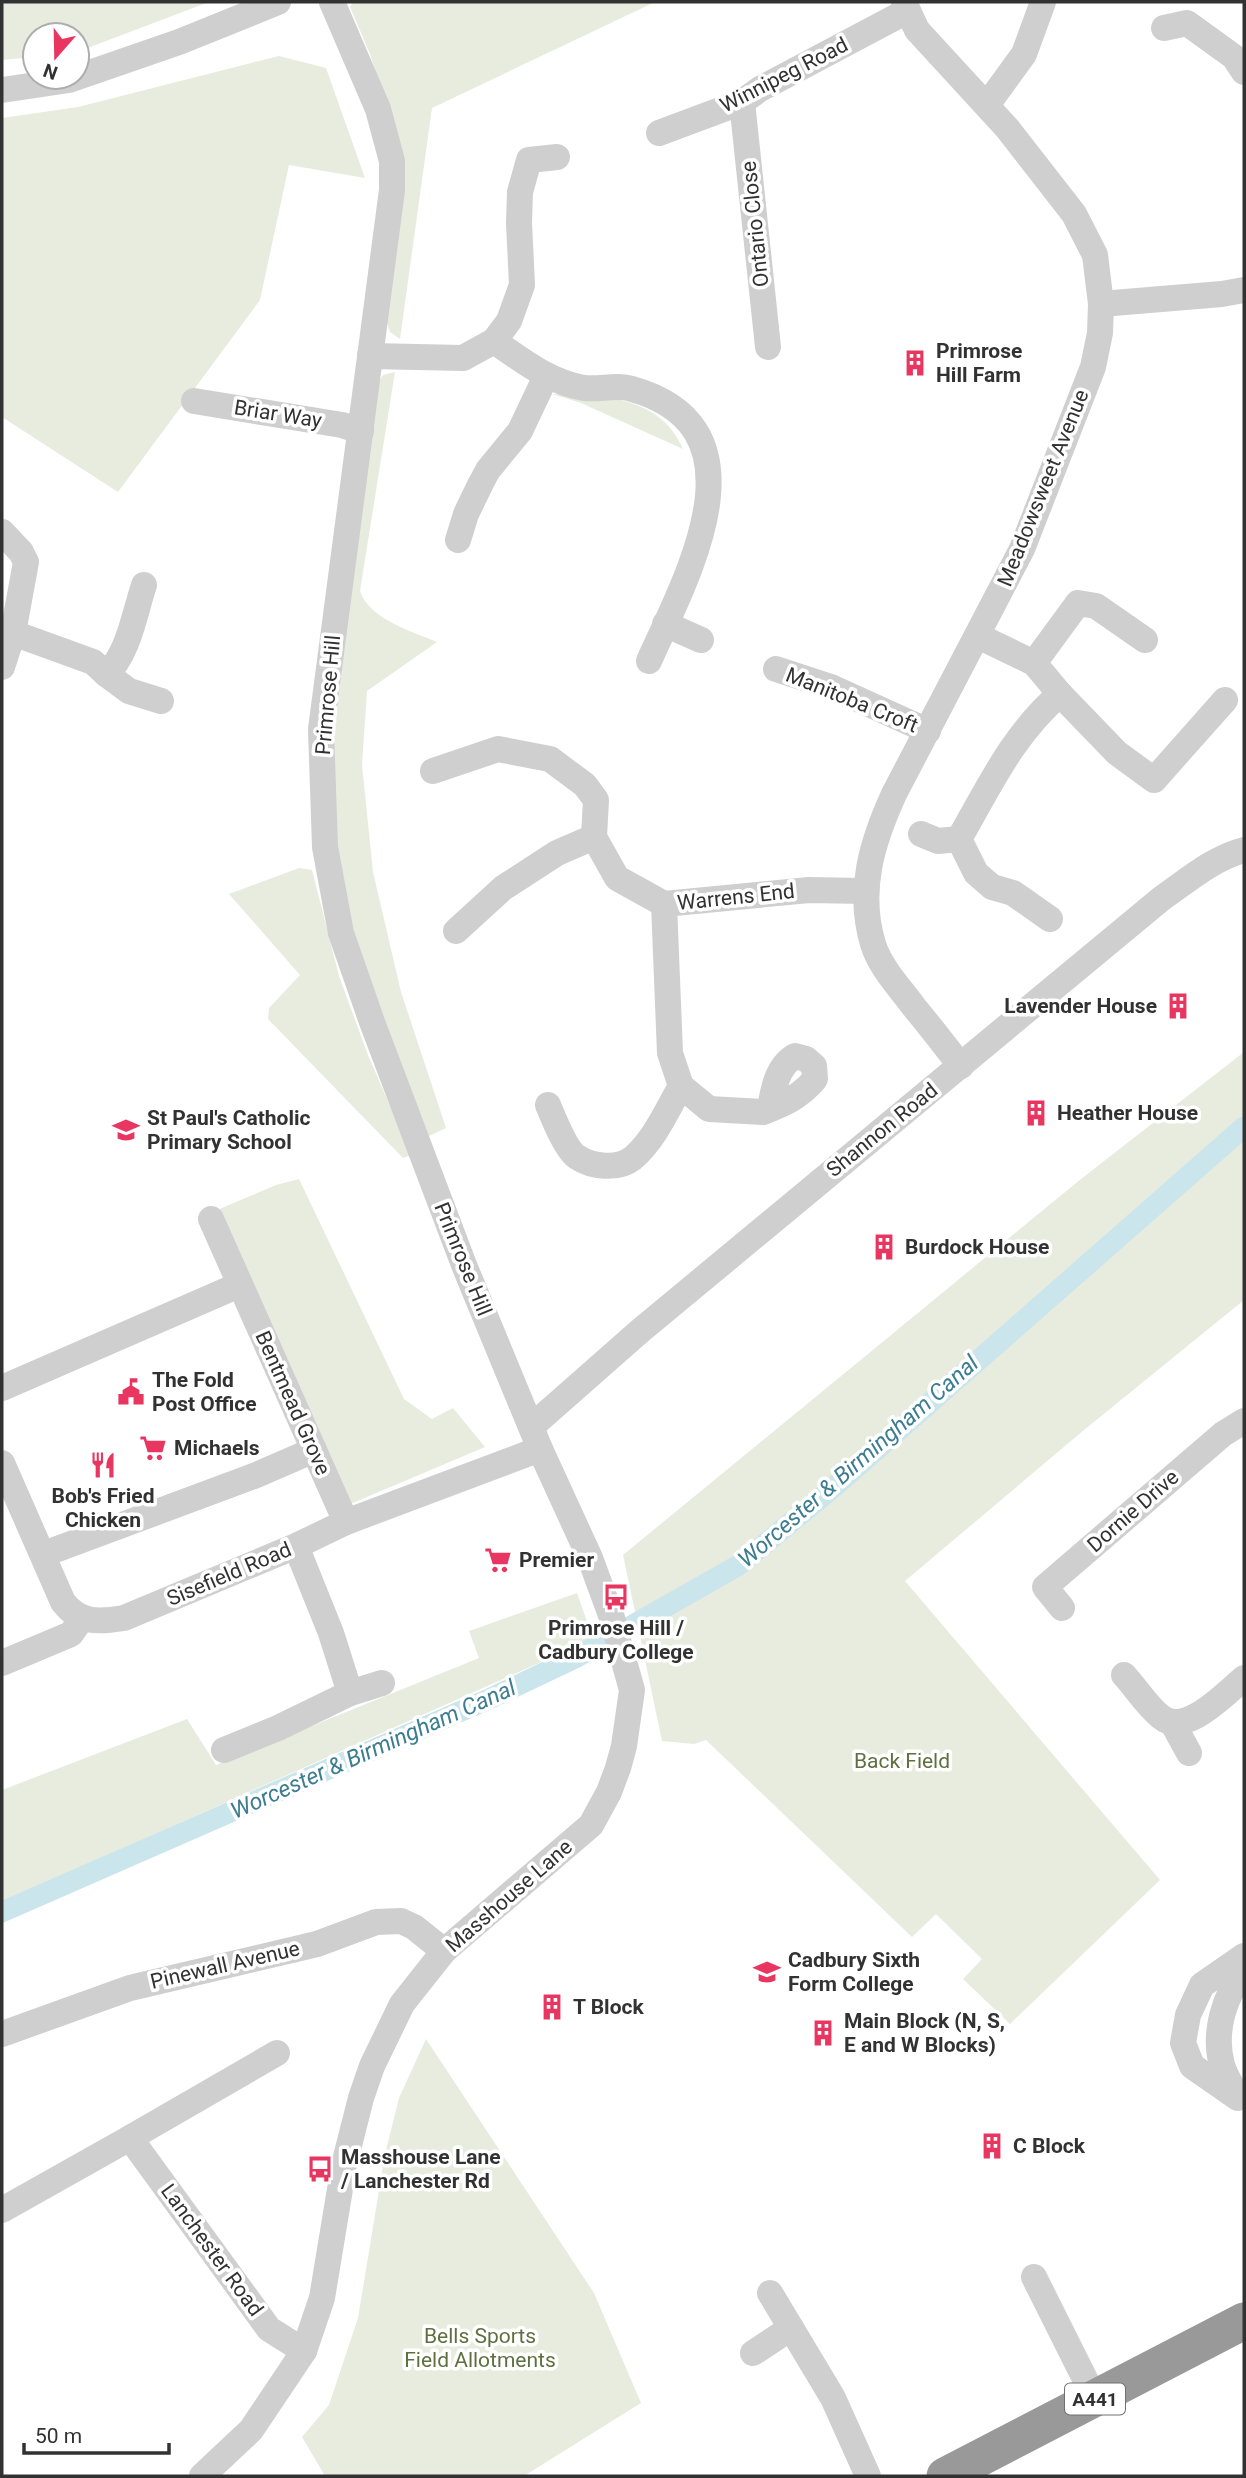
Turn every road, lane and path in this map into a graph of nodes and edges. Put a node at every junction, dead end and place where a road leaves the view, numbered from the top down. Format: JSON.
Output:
{"nodes":[{"id":1,"x":278,"y":2,"type":"edge"},
{"id":2,"x":332,"y":2,"type":"edge"},
{"id":3,"x":1044,"y":2,"type":"edge"},
{"id":4,"x":906,"y":7,"type":"edge"},
{"id":5,"x":1164,"y":28,"type":"dead end"},
{"id":6,"x":1244,"y":72,"type":"edge"},
{"id":7,"x":2,"y":90,"type":"edge"},
{"id":8,"x":742,"y":102,"type":"junction"},
{"id":9,"x":987,"y":106,"type":"junction"},
{"id":10,"x":659,"y":133,"type":"dead end"},
{"id":11,"x":557,"y":157,"type":"dead end"},
{"id":12,"x":1244,"y":290,"type":"edge"},
{"id":13,"x":1101,"y":304,"type":"junction"},
{"id":14,"x":495,"y":341,"type":"junction"},
{"id":15,"x":768,"y":347,"type":"dead end"},
{"id":16,"x":370,"y":356,"type":"junction"},
{"id":17,"x":546,"y":376,"type":"junction"},
{"id":18,"x":194,"y":401,"type":"dead end"},
{"id":19,"x":361,"y":431,"type":"junction"},
{"id":20,"x":2,"y":532,"type":"edge"},
{"id":21,"x":458,"y":540,"type":"dead end"},
{"id":22,"x":144,"y":584,"type":"dead end"},
{"id":23,"x":665,"y":624,"type":"junction"},
{"id":24,"x":13,"y":633,"type":"junction"},
{"id":25,"x":978,"y":636,"type":"junction"},
{"id":26,"x":701,"y":640,"type":"dead end"},
{"id":27,"x":1145,"y":640,"type":"dead end"},
{"id":28,"x":649,"y":661,"type":"dead end"},
{"id":29,"x":1034,"y":663,"type":"junction"},
{"id":30,"x":2,"y":667,"type":"edge"},
{"id":31,"x":776,"y":669,"type":"dead end"},
{"id":32,"x":106,"y":674,"type":"junction"},
{"id":33,"x":1060,"y":694,"type":"junction"},
{"id":34,"x":1225,"y":699,"type":"dead end"},
{"id":35,"x":161,"y":701,"type":"dead end"},
{"id":36,"x":928,"y":731,"type":"junction"},
{"id":37,"x":433,"y":771,"type":"dead end"},
{"id":38,"x":921,"y":834,"type":"dead end"},
{"id":39,"x":594,"y":837,"type":"junction"},
{"id":40,"x":959,"y":839,"type":"junction"},
{"id":41,"x":1244,"y":850,"type":"edge"},
{"id":42,"x":865,"y":891,"type":"junction"},
{"id":43,"x":664,"y":904,"type":"junction"},
{"id":44,"x":1050,"y":919,"type":"dead end"},
{"id":45,"x":456,"y":931,"type":"dead end"},
{"id":46,"x":961,"y":1066,"type":"junction"},
{"id":47,"x":681,"y":1086,"type":"junction"},
{"id":48,"x":548,"y":1105,"type":"dead end"},
{"id":49,"x":770,"y":1109,"type":"dead end"},
{"id":50,"x":211,"y":1219,"type":"dead end"},
{"id":51,"x":239,"y":1285,"type":"junction"},
{"id":52,"x":2,"y":1388,"type":"edge"},
{"id":53,"x":1244,"y":1421,"type":"edge"},
{"id":54,"x":536,"y":1438,"type":"junction"},
{"id":55,"x":314,"y":1450,"type":"junction"},
{"id":56,"x":3,"y":1472,"type":"edge"},
{"id":57,"x":346,"y":1522,"type":"junction"},
{"id":58,"x":296,"y":1546,"type":"junction"},
{"id":59,"x":44,"y":1554,"type":"junction"},
{"id":60,"x":1062,"y":1608,"type":"dead end"},
{"id":61,"x":82,"y":1618,"type":"junction"},
{"id":62,"x":2,"y":1663,"type":"edge"},
{"id":63,"x":1125,"y":1675,"type":"dead end"},
{"id":64,"x":1244,"y":1678,"type":"edge"},
{"id":65,"x":382,"y":1683,"type":"dead end"},
{"id":66,"x":350,"y":1693,"type":"junction"},
{"id":67,"x":1172,"y":1722,"type":"junction"},
{"id":68,"x":224,"y":1750,"type":"dead end"},
{"id":69,"x":1189,"y":1753,"type":"dead end"},
{"id":70,"x":444,"y":1951,"type":"junction"},
{"id":71,"x":1244,"y":1956,"type":"edge"},
{"id":72,"x":1244,"y":1971,"type":"edge"},
{"id":73,"x":2,"y":2034,"type":"edge"},
{"id":74,"x":277,"y":2053,"type":"dead end"},
{"id":75,"x":1241,"y":2102,"type":"edge"},
{"id":76,"x":130,"y":2138,"type":"junction"},
{"id":77,"x":2,"y":2210,"type":"edge"},
{"id":78,"x":1034,"y":2277,"type":"dead end"},
{"id":79,"x":770,"y":2293,"type":"dead end"},
{"id":80,"x":1244,"y":2321,"type":"edge"},
{"id":81,"x":791,"y":2328,"type":"junction"},
{"id":82,"x":304,"y":2351,"type":"junction"},
{"id":83,"x":753,"y":2353,"type":"dead end"},
{"id":84,"x":1095,"y":2399,"type":"junction"},
{"id":85,"x":202,"y":2476,"type":"edge"},
{"id":86,"x":869,"y":2476,"type":"edge"},
{"id":87,"x":945,"y":2476,"type":"edge"}],
"edges":[{"from":1,"to":7,"type":"street"},
{"from":2,"to":16,"type":"street","name":"Primrose Hill"},
{"from":3,"to":9,"type":"street"},
{"from":4,"to":8,"type":"street","name":"Winnipeg Road"},
{"from":4,"to":9,"type":"street","name":"Meadowsweet Avenue"},
{"from":5,"to":6,"type":"street"},
{"from":8,"to":10,"type":"street","name":"Winnipeg Road"},
{"from":8,"to":15,"type":"street","name":"Ontario Close"},
{"from":9,"to":13,"type":"street","name":"Meadowsweet Avenue"},
{"from":11,"to":14,"type":"street"},
{"from":12,"to":13,"type":"street"},
{"from":13,"to":25,"type":"street","name":"Meadowsweet Avenue"},
{"from":14,"to":16,"type":"street"},
{"from":14,"to":17,"type":"street"},
{"from":16,"to":19,"type":"street","name":"Primrose Hill"},
{"from":17,"to":21,"type":"street"},
{"from":17,"to":23,"type":"street"},
{"from":18,"to":19,"type":"street","name":"Briar Way"},
{"from":19,"to":54,"type":"street","name":"Primrose Hill"},
{"from":20,"to":24,"type":"street"},
{"from":22,"to":32,"type":"street"},
{"from":23,"to":26,"type":"street"},
{"from":23,"to":28,"type":"street"},
{"from":24,"to":30,"type":"street"},
{"from":24,"to":32,"type":"street"},
{"from":25,"to":29,"type":"street"},
{"from":25,"to":36,"type":"street","name":"Meadowsweet Avenue"},
{"from":27,"to":29,"type":"street"},
{"from":29,"to":33,"type":"street"},
{"from":31,"to":36,"type":"street","name":"Manitoba Croft"},
{"from":32,"to":35,"type":"street"},
{"from":33,"to":34,"type":"street"},
{"from":33,"to":40,"type":"street"},
{"from":36,"to":42,"type":"street","name":"Meadowsweet Avenue"},
{"from":37,"to":39,"type":"street"},
{"from":38,"to":40,"type":"street"},
{"from":39,"to":43,"type":"street"},
{"from":39,"to":45,"type":"street"},
{"from":40,"to":44,"type":"street"},
{"from":41,"to":46,"type":"street","name":"Shannon Road"},
{"from":42,"to":43,"type":"street","name":"Warrens End"},
{"from":42,"to":46,"type":"street","name":"Meadowsweet Avenue"},
{"from":43,"to":47,"type":"street","name":"Warrens End"},
{"from":46,"to":54,"type":"street","name":"Shannon Road"},
{"from":47,"to":48,"type":"street"},
{"from":47,"to":49,"type":"street"},
{"from":50,"to":51,"type":"street","name":"Bentmead Grove"},
{"from":51,"to":52,"type":"street"},
{"from":51,"to":55,"type":"street","name":"Bentmead Grove"},
{"from":53,"to":60,"type":"street","name":"Dornie Drive"},
{"from":54,"to":57,"type":"street","name":"Sisefield Road"},
{"from":54,"to":70,"type":"street","name":"Masshouse Lane"},
{"from":55,"to":57,"type":"street","name":"Bentmead Grove"},
{"from":55,"to":59,"type":"street"},
{"from":56,"to":59,"type":"street"},
{"from":57,"to":58,"type":"street","name":"Sisefield Road"},
{"from":58,"to":61,"type":"street","name":"Sisefield Road"},
{"from":58,"to":66,"type":"street"},
{"from":59,"to":61,"type":"street"},
{"from":61,"to":62,"type":"street"},
{"from":63,"to":67,"type":"street"},
{"from":64,"to":67,"type":"street"},
{"from":65,"to":66,"type":"street"},
{"from":66,"to":68,"type":"street"},
{"from":67,"to":69,"type":"street"},
{"from":70,"to":73,"type":"street","name":"Pinewall Avenue"},
{"from":70,"to":82,"type":"street","name":"Masshouse Lane"},
{"from":71,"to":75,"type":"street"},
{"from":72,"to":75,"type":"street"},
{"from":74,"to":76,"type":"street"},
{"from":76,"to":77,"type":"street"},
{"from":76,"to":82,"type":"street","name":"Lanchester Road"},
{"from":78,"to":84,"type":"street"},
{"from":79,"to":81,"type":"street"},
{"from":80,"to":84,"type":"highway","number":"A441"},
{"from":81,"to":83,"type":"street"},
{"from":81,"to":86,"type":"street"},
{"from":82,"to":85,"type":"street","name":"Masshouse Lane"},
{"from":84,"to":87,"type":"highway","number":"A441"}]}
